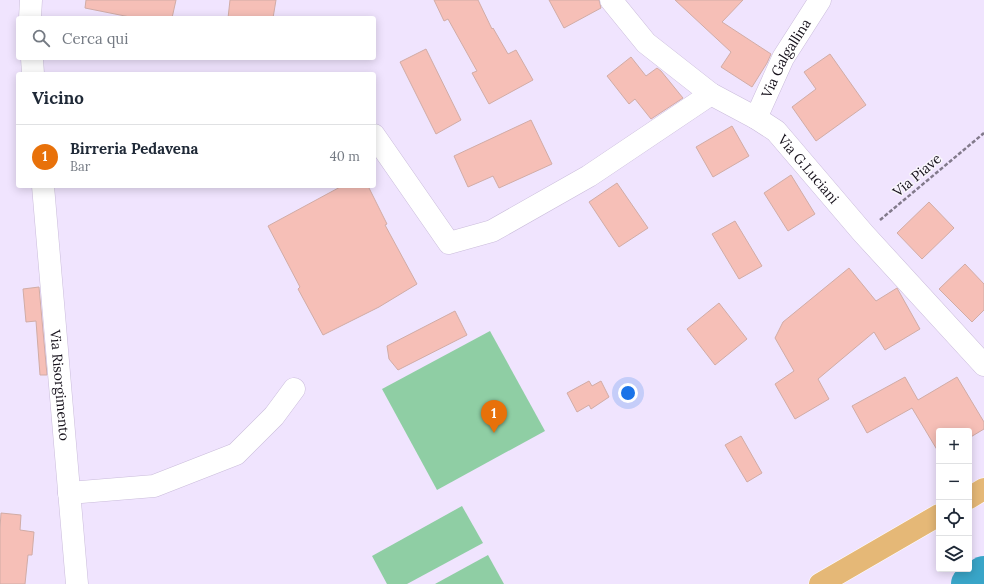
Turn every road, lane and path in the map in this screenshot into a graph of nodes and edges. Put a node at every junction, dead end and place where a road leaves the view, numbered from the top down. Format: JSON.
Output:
{"nodes":[{"id":1,"x":31,"y":0,"type":"edge"},
{"id":2,"x":611,"y":0,"type":"edge"},
{"id":3,"x":820,"y":0,"type":"edge"},
{"id":4,"x":30,"y":16,"type":"edge"},
{"id":5,"x":32,"y":60,"type":"edge"},
{"id":6,"x":33,"y":72,"type":"edge"},
{"id":7,"x":711,"y":94,"type":"junction"},
{"id":8,"x":756,"y":118,"type":"junction"},
{"id":9,"x":984,"y":133,"type":"edge"},
{"id":10,"x":376,"y":137,"type":"edge"},
{"id":11,"x":43,"y":188,"type":"edge"},
{"id":12,"x":863,"y":233,"type":"junction"},
{"id":13,"x":984,"y":364,"type":"edge"},
{"id":14,"x":294,"y":389,"type":"dead end"},
{"id":15,"x":984,"y":489,"type":"edge"},
{"id":16,"x":69,"y":494,"type":"junction"},
{"id":17,"x":972,"y":496,"type":"edge"},
{"id":18,"x":936,"y":517,"type":"edge"},
{"id":19,"x":77,"y":584,"type":"edge"},
{"id":20,"x":820,"y":584,"type":"edge"}],
"edges":[{"from":1,"to":4,"type":"street"},
{"from":2,"to":7,"type":"street","name":"Via G.Luciani"},
{"from":3,"to":8,"type":"street","name":"Via Galgallina"},
{"from":5,"to":6,"type":"street"},
{"from":7,"to":8,"type":"street","name":"Via G.Luciani"},
{"from":7,"to":10,"type":"street"},
{"from":8,"to":12,"type":"street","name":"Via G.Luciani"},
{"from":9,"to":12,"type":"path","name":"Via Piave"},
{"from":11,"to":16,"type":"street","name":"Via Risorgimento"},
{"from":12,"to":13,"type":"street","name":"Via G.Luciani"},
{"from":14,"to":16,"type":"street"},
{"from":15,"to":17,"type":"main road"},
{"from":16,"to":19,"type":"street","name":"Via Risorgimento"},
{"from":18,"to":20,"type":"main road"}]}
